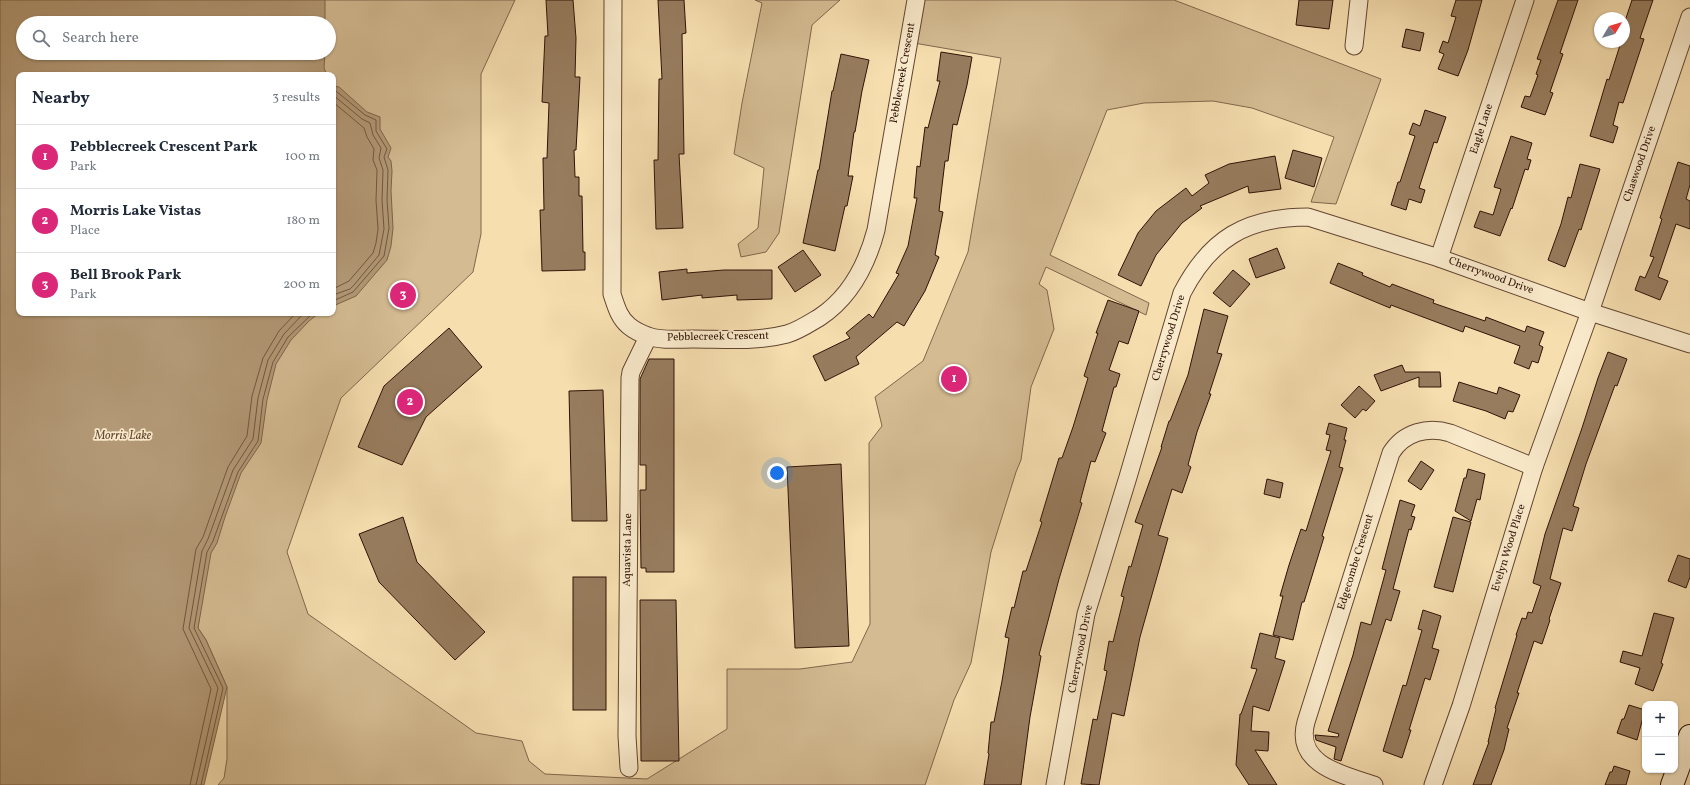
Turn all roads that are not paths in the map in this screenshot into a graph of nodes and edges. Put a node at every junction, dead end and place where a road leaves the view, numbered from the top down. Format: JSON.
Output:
{"nodes":[{"id":1,"x":613,"y":0,"type":"edge"},
{"id":2,"x":916,"y":0,"type":"edge"},
{"id":3,"x":1359,"y":0,"type":"edge"},
{"id":4,"x":1525,"y":0,"type":"edge"},
{"id":5,"x":1690,"y":17,"type":"edge"},
{"id":6,"x":1354,"y":46,"type":"dead end"},
{"id":7,"x":1439,"y":258,"type":"junction"},
{"id":8,"x":1590,"y":312,"type":"junction"},
{"id":9,"x":648,"y":336,"type":"junction"},
{"id":10,"x":1690,"y":344,"type":"edge"},
{"id":11,"x":1534,"y":467,"type":"junction"},
{"id":12,"x":1690,"y":736,"type":"edge"},
{"id":13,"x":628,"y":768,"type":"dead end"},
{"id":14,"x":1055,"y":785,"type":"edge"},
{"id":15,"x":1374,"y":785,"type":"edge"},
{"id":16,"x":1433,"y":785,"type":"edge"},
{"id":17,"x":1672,"y":785,"type":"edge"}],
"edges":[{"from":1,"to":9,"type":"street","name":"Pebblecreek Crescent"},
{"from":2,"to":9,"type":"street","name":"Pebblecreek Crescent"},
{"from":3,"to":6,"type":"street"},
{"from":4,"to":7,"type":"street","name":"Eagle Lane"},
{"from":5,"to":8,"type":"street","name":"Chaswood Drive"},
{"from":7,"to":8,"type":"street","name":"Cherrywood Drive"},
{"from":7,"to":14,"type":"street","name":"Cherrywood Drive"},
{"from":8,"to":10,"type":"street","name":"Cherrywood Drive"},
{"from":8,"to":11,"type":"street","name":"Evelyn Wood Place"},
{"from":9,"to":13,"type":"street","name":"Aquavista Lane"},
{"from":11,"to":15,"type":"street","name":"Edgecombe Crescent"},
{"from":11,"to":16,"type":"street","name":"Evelyn Wood Place"},
{"from":12,"to":17,"type":"street"}]}
